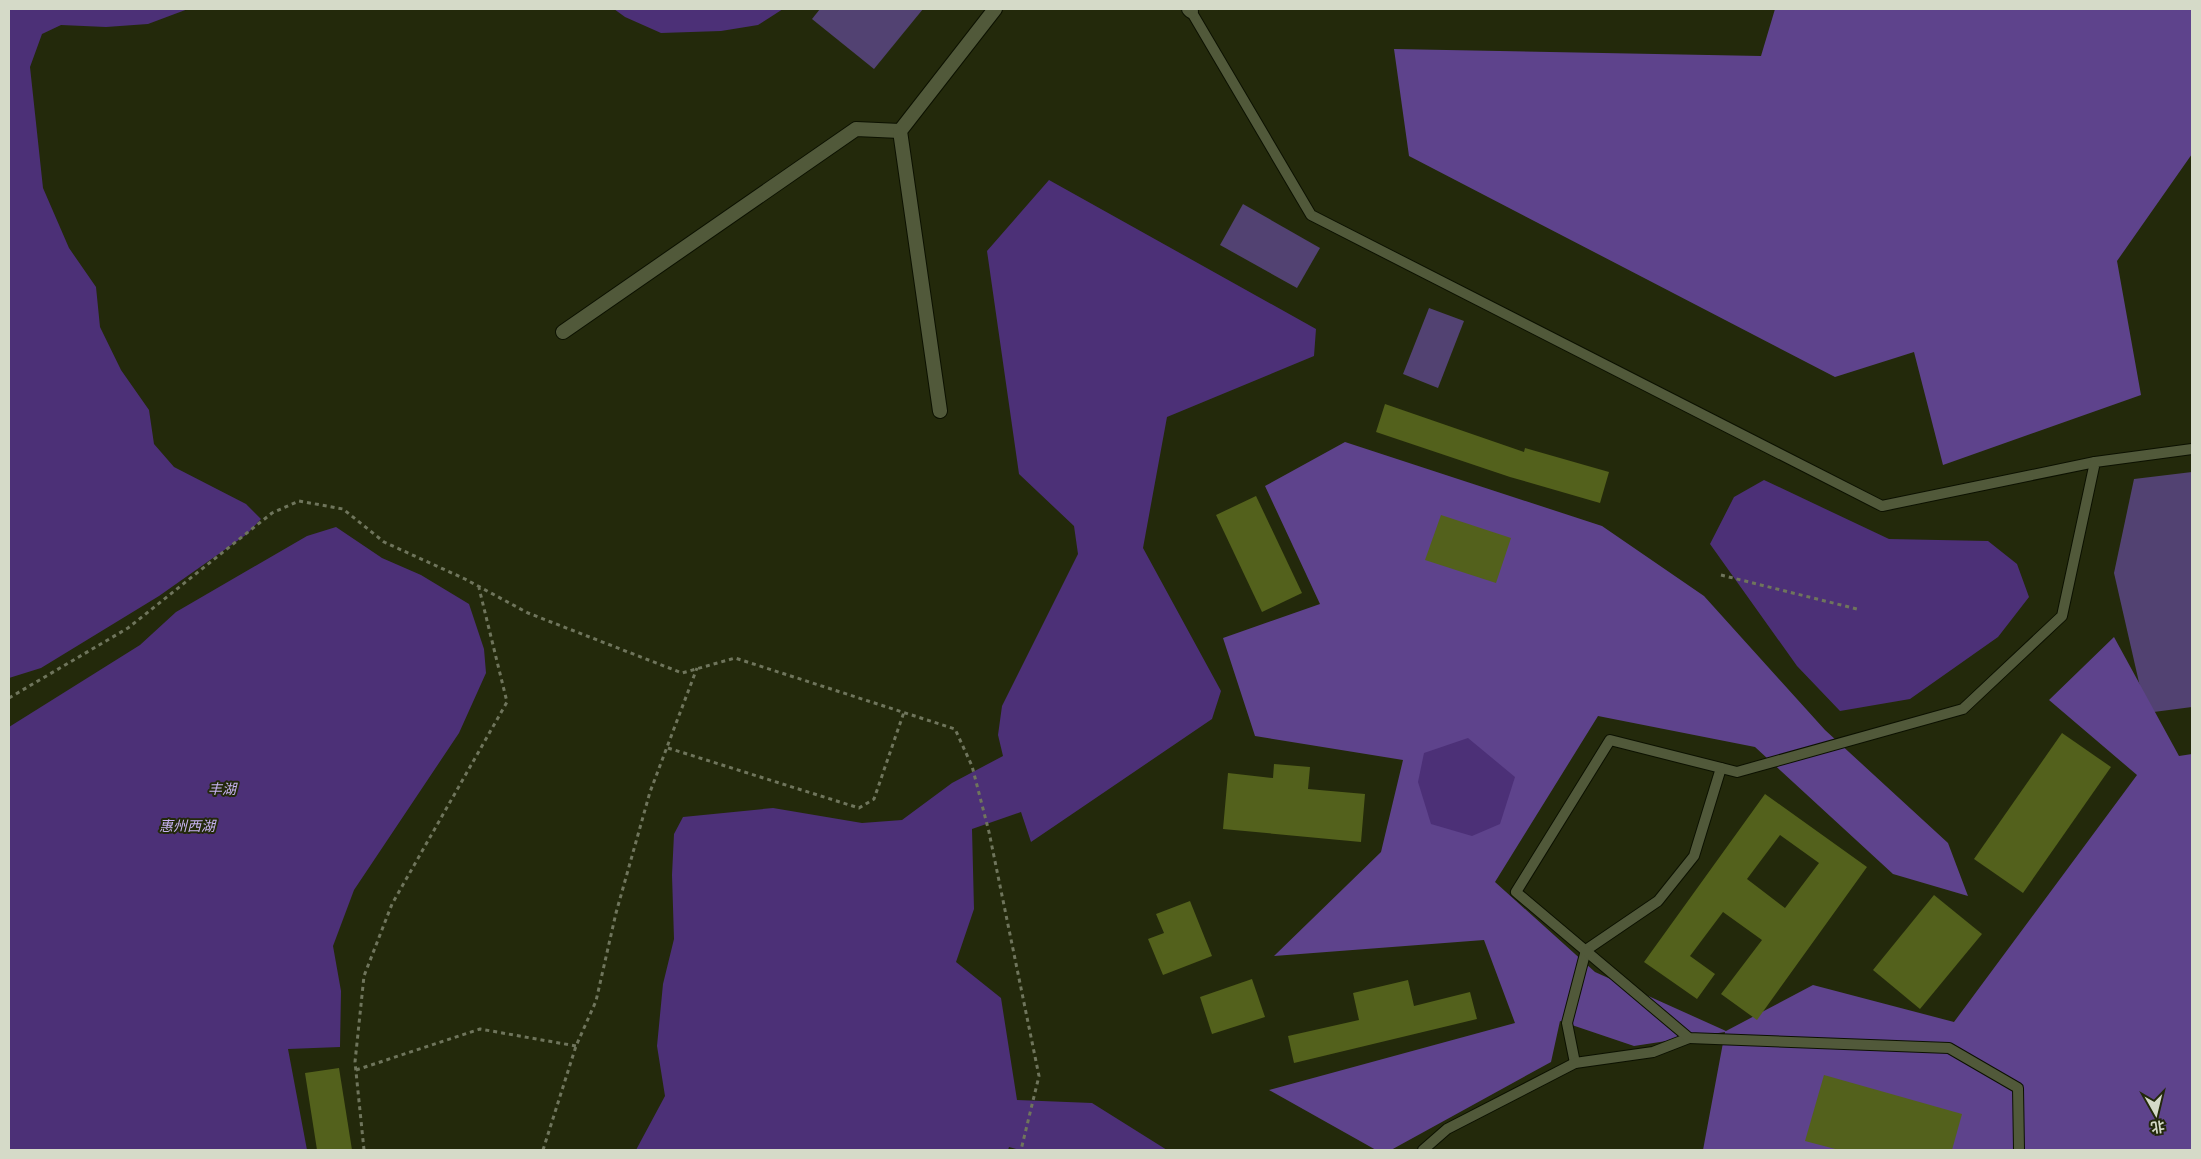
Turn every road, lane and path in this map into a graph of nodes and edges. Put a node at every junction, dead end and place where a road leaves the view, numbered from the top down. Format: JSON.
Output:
{"nodes":[{"id":1,"x":995,"y":9,"type":"edge"},
{"id":2,"x":1190,"y":10,"type":"edge"},
{"id":3,"x":900,"y":130,"type":"junction"},
{"id":4,"x":563,"y":332,"type":"dead end"},
{"id":5,"x":940,"y":410,"type":"dead end"},
{"id":6,"x":2192,"y":449,"type":"edge"},
{"id":7,"x":2095,"y":462,"type":"junction"},
{"id":8,"x":1721,"y":575,"type":"dead end"},
{"id":9,"x":479,"y":587,"type":"junction"},
{"id":10,"x":1857,"y":609,"type":"dead end"},
{"id":11,"x":697,"y":668,"type":"junction"},
{"id":12,"x":9,"y":698,"type":"edge"},
{"id":13,"x":904,"y":712,"type":"junction"},
{"id":14,"x":668,"y":748,"type":"junction"},
{"id":15,"x":1721,"y":768,"type":"junction"},
{"id":16,"x":1586,"y":950,"type":"junction"},
{"id":17,"x":1689,"y":1038,"type":"junction"},
{"id":18,"x":576,"y":1046,"type":"junction"},
{"id":19,"x":1575,"y":1063,"type":"junction"},
{"id":20,"x":356,"y":1070,"type":"junction"},
{"id":21,"x":364,"y":1150,"type":"edge"},
{"id":22,"x":544,"y":1150,"type":"edge"},
{"id":23,"x":1021,"y":1150,"type":"edge"},
{"id":24,"x":1423,"y":1150,"type":"edge"},
{"id":25,"x":2019,"y":1150,"type":"edge"}],
"edges":[{"from":1,"to":3,"type":"street"},
{"from":2,"to":7,"type":"lane"},
{"from":3,"to":4,"type":"street"},
{"from":3,"to":5,"type":"street"},
{"from":6,"to":7,"type":"lane"},
{"from":7,"to":15,"type":"lane"},
{"from":8,"to":10,"type":"path"},
{"from":9,"to":11,"type":"path"},
{"from":9,"to":12,"type":"path"},
{"from":9,"to":20,"type":"path"},
{"from":11,"to":13,"type":"path"},
{"from":11,"to":14,"type":"path"},
{"from":13,"to":14,"type":"path"},
{"from":13,"to":23,"type":"path"},
{"from":14,"to":18,"type":"path"},
{"from":15,"to":16,"type":"lane"},
{"from":15,"to":16,"type":"lane"},
{"from":16,"to":17,"type":"lane"},
{"from":16,"to":19,"type":"lane"},
{"from":17,"to":19,"type":"lane"},
{"from":17,"to":25,"type":"lane"},
{"from":18,"to":20,"type":"path"},
{"from":18,"to":22,"type":"path"},
{"from":19,"to":24,"type":"lane"},
{"from":20,"to":21,"type":"path"}]}
